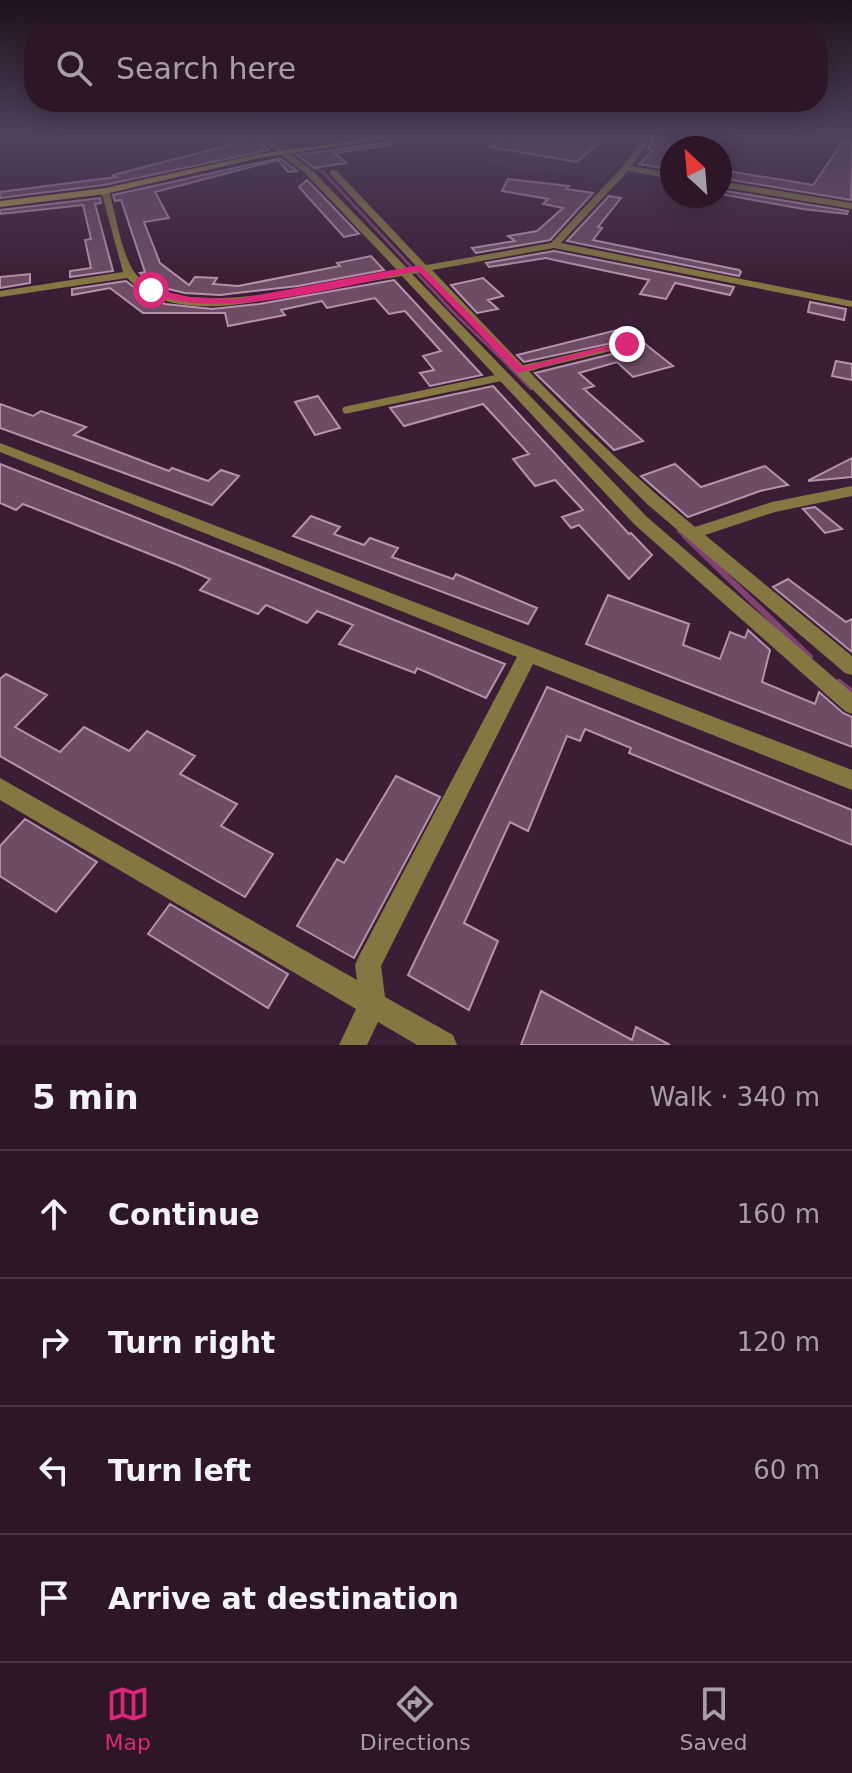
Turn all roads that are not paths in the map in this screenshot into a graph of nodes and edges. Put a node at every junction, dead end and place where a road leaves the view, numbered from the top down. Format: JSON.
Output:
{"nodes":[{"id":1,"x":134,"y":185,"type":"edge"},
{"id":2,"x":321,"y":185,"type":"edge"},
{"id":3,"x":346,"y":185,"type":"edge"},
{"id":4,"x":610,"y":185,"type":"edge"},
{"id":5,"x":732,"y":186,"type":"edge"},
{"id":6,"x":105,"y":191,"type":"junction"},
{"id":7,"x":0,"y":204,"type":"edge"},
{"id":8,"x":852,"y":206,"type":"edge"},
{"id":9,"x":554,"y":245,"type":"junction"},
{"id":10,"x":420,"y":268,"type":"junction"},
{"id":11,"x":402,"y":271,"type":"junction"},
{"id":12,"x":130,"y":274,"type":"junction"},
{"id":13,"x":0,"y":294,"type":"edge"},
{"id":14,"x":852,"y":304,"type":"edge"},
{"id":15,"x":627,"y":344,"type":"dead end"},
{"id":16,"x":520,"y":370,"type":"junction"},
{"id":17,"x":503,"y":377,"type":"junction"},
{"id":18,"x":346,"y":410,"type":"dead end"},
{"id":19,"x":0,"y":447,"type":"edge"},
{"id":20,"x":852,"y":491,"type":"edge"},
{"id":21,"x":691,"y":534,"type":"junction"},
{"id":22,"x":529,"y":653,"type":"junction"},
{"id":23,"x":852,"y":667,"type":"edge"},
{"id":24,"x":852,"y":705,"type":"edge"},
{"id":25,"x":852,"y":780,"type":"edge"},
{"id":26,"x":0,"y":788,"type":"edge"},
{"id":27,"x":373,"y":1004,"type":"junction"},
{"id":28,"x":353,"y":1045,"type":"edge"},
{"id":29,"x":443,"y":1045,"type":"edge"}],
"edges":[{"from":1,"to":6,"type":"main road"},
{"from":2,"to":11,"type":"street"},
{"from":3,"to":10,"type":"street"},
{"from":4,"to":9,"type":"street"},
{"from":5,"to":8,"type":"street"},
{"from":6,"to":7,"type":"main road"},
{"from":6,"to":12,"type":"street"},
{"from":9,"to":10,"type":"street"},
{"from":9,"to":14,"type":"street"},
{"from":10,"to":11,"type":"street"},
{"from":10,"to":16,"type":"street"},
{"from":11,"to":12,"type":"street"},
{"from":11,"to":17,"type":"street"},
{"from":12,"to":13,"type":"street"},
{"from":15,"to":16,"type":"lane"},
{"from":16,"to":21,"type":"street"},
{"from":17,"to":18,"type":"lane"},
{"from":17,"to":24,"type":"street"},
{"from":19,"to":22,"type":"street"},
{"from":20,"to":21,"type":"street"},
{"from":21,"to":23,"type":"street"},
{"from":22,"to":25,"type":"street"},
{"from":22,"to":27,"type":"street"},
{"from":26,"to":27,"type":"street"},
{"from":27,"to":28,"type":"street"},
{"from":27,"to":29,"type":"street"}]}
